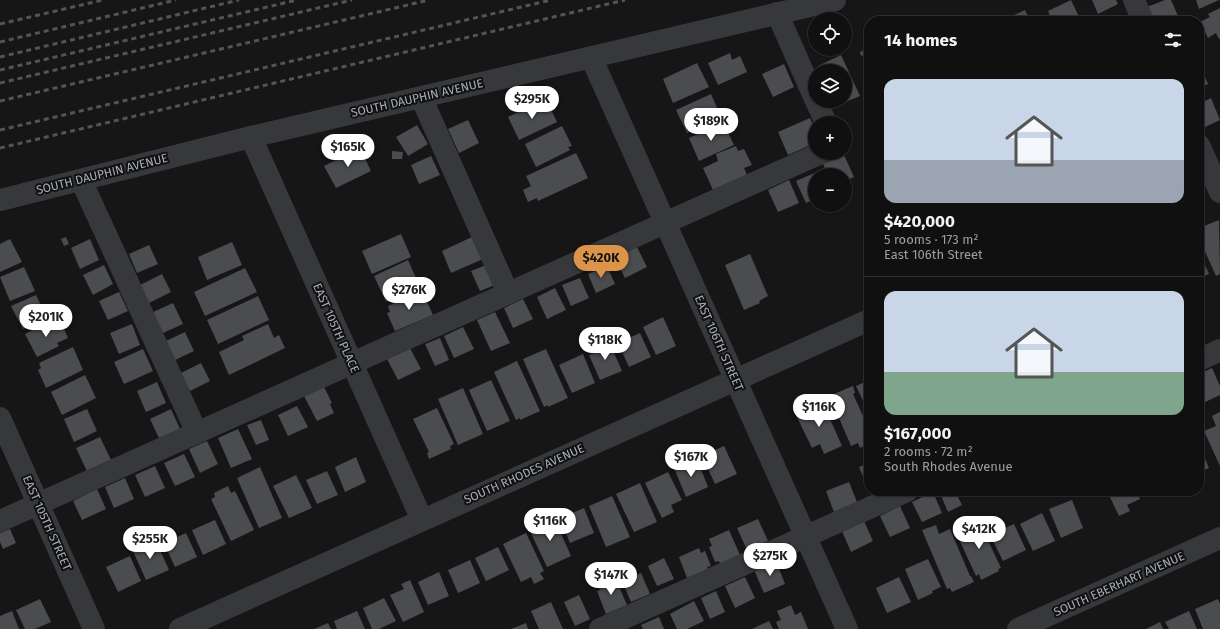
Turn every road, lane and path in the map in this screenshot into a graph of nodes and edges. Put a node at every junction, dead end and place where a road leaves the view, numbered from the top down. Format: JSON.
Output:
{"nodes":[{"id":1,"x":834,"y":0,"type":"edge"},
{"id":2,"x":1134,"y":0,"type":"edge"},
{"id":3,"x":777,"y":13,"type":"junction"},
{"id":4,"x":1141,"y":16,"type":"edge"},
{"id":5,"x":592,"y":57,"type":"junction"},
{"id":6,"x":808,"y":84,"type":"edge"},
{"id":7,"x":421,"y":97,"type":"junction"},
{"id":8,"x":251,"y":136,"type":"junction"},
{"id":9,"x":1204,"y":156,"type":"edge"},
{"id":10,"x":808,"y":159,"type":"edge"},
{"id":11,"x":1209,"y":167,"type":"edge"},
{"id":12,"x":81,"y":180,"type":"junction"},
{"id":13,"x":1220,"y":192,"type":"edge"},
{"id":14,"x":0,"y":200,"type":"edge"},
{"id":15,"x":666,"y":223,"type":"junction"},
{"id":16,"x":508,"y":294,"type":"junction"},
{"id":17,"x":864,"y":322,"type":"edge"},
{"id":18,"x":1220,"y":350,"type":"edge"},
{"id":19,"x":1204,"y":358,"type":"edge"},
{"id":20,"x":352,"y":363,"type":"junction"},
{"id":21,"x":736,"y":380,"type":"junction"},
{"id":22,"x":0,"y":418,"type":"edge"},
{"id":23,"x":197,"y":433,"type":"junction"},
{"id":24,"x":896,"y":496,"type":"edge"},
{"id":25,"x":38,"y":504,"type":"junction"},
{"id":26,"x":422,"y":520,"type":"junction"},
{"id":27,"x":0,"y":522,"type":"edge"},
{"id":28,"x":806,"y":536,"type":"junction"},
{"id":29,"x":1220,"y":538,"type":"edge"},
{"id":30,"x":94,"y":629,"type":"edge"},
{"id":31,"x":180,"y":629,"type":"edge"},
{"id":32,"x":600,"y":629,"type":"edge"},
{"id":33,"x":847,"y":629,"type":"edge"},
{"id":34,"x":1018,"y":629,"type":"edge"}],
"edges":[{"from":1,"to":3,"type":"street","name":"SOUTH DAUPHIN AVENUE"},
{"from":2,"to":4,"type":"street"},
{"from":3,"to":5,"type":"street","name":"SOUTH DAUPHIN AVENUE"},
{"from":3,"to":6,"type":"street"},
{"from":5,"to":7,"type":"street","name":"SOUTH DAUPHIN AVENUE"},
{"from":5,"to":15,"type":"street","name":"EAST 106TH STREET"},
{"from":7,"to":8,"type":"street","name":"SOUTH DAUPHIN AVENUE"},
{"from":7,"to":16,"type":"street"},
{"from":8,"to":12,"type":"street","name":"SOUTH DAUPHIN AVENUE"},
{"from":8,"to":20,"type":"street","name":"EAST 105TH PLACE"},
{"from":9,"to":11,"type":"street"},
{"from":10,"to":15,"type":"street"},
{"from":11,"to":13,"type":"street"},
{"from":12,"to":14,"type":"street","name":"SOUTH DAUPHIN AVENUE"},
{"from":12,"to":23,"type":"street"},
{"from":15,"to":16,"type":"street"},
{"from":15,"to":21,"type":"street","name":"EAST 106TH STREET"},
{"from":16,"to":20,"type":"street"},
{"from":17,"to":21,"type":"street","name":"SOUTH RHODES AVENUE"},
{"from":18,"to":19,"type":"street"},
{"from":20,"to":23,"type":"street"},
{"from":20,"to":26,"type":"street","name":"EAST 105TH PLACE"},
{"from":21,"to":26,"type":"street","name":"SOUTH RHODES AVENUE"},
{"from":21,"to":28,"type":"street","name":"EAST 106TH STREET"},
{"from":22,"to":25,"type":"street","name":"EAST 105TH STREET"},
{"from":23,"to":25,"type":"street"},
{"from":24,"to":28,"type":"street"},
{"from":25,"to":27,"type":"street"},
{"from":25,"to":30,"type":"street","name":"EAST 105TH STREET"},
{"from":26,"to":31,"type":"street","name":"SOUTH RHODES AVENUE"},
{"from":28,"to":32,"type":"street"},
{"from":28,"to":33,"type":"street","name":"EAST 106TH STREET"},
{"from":29,"to":34,"type":"street","name":"SOUTH EBERHART AVENUE"}]}
